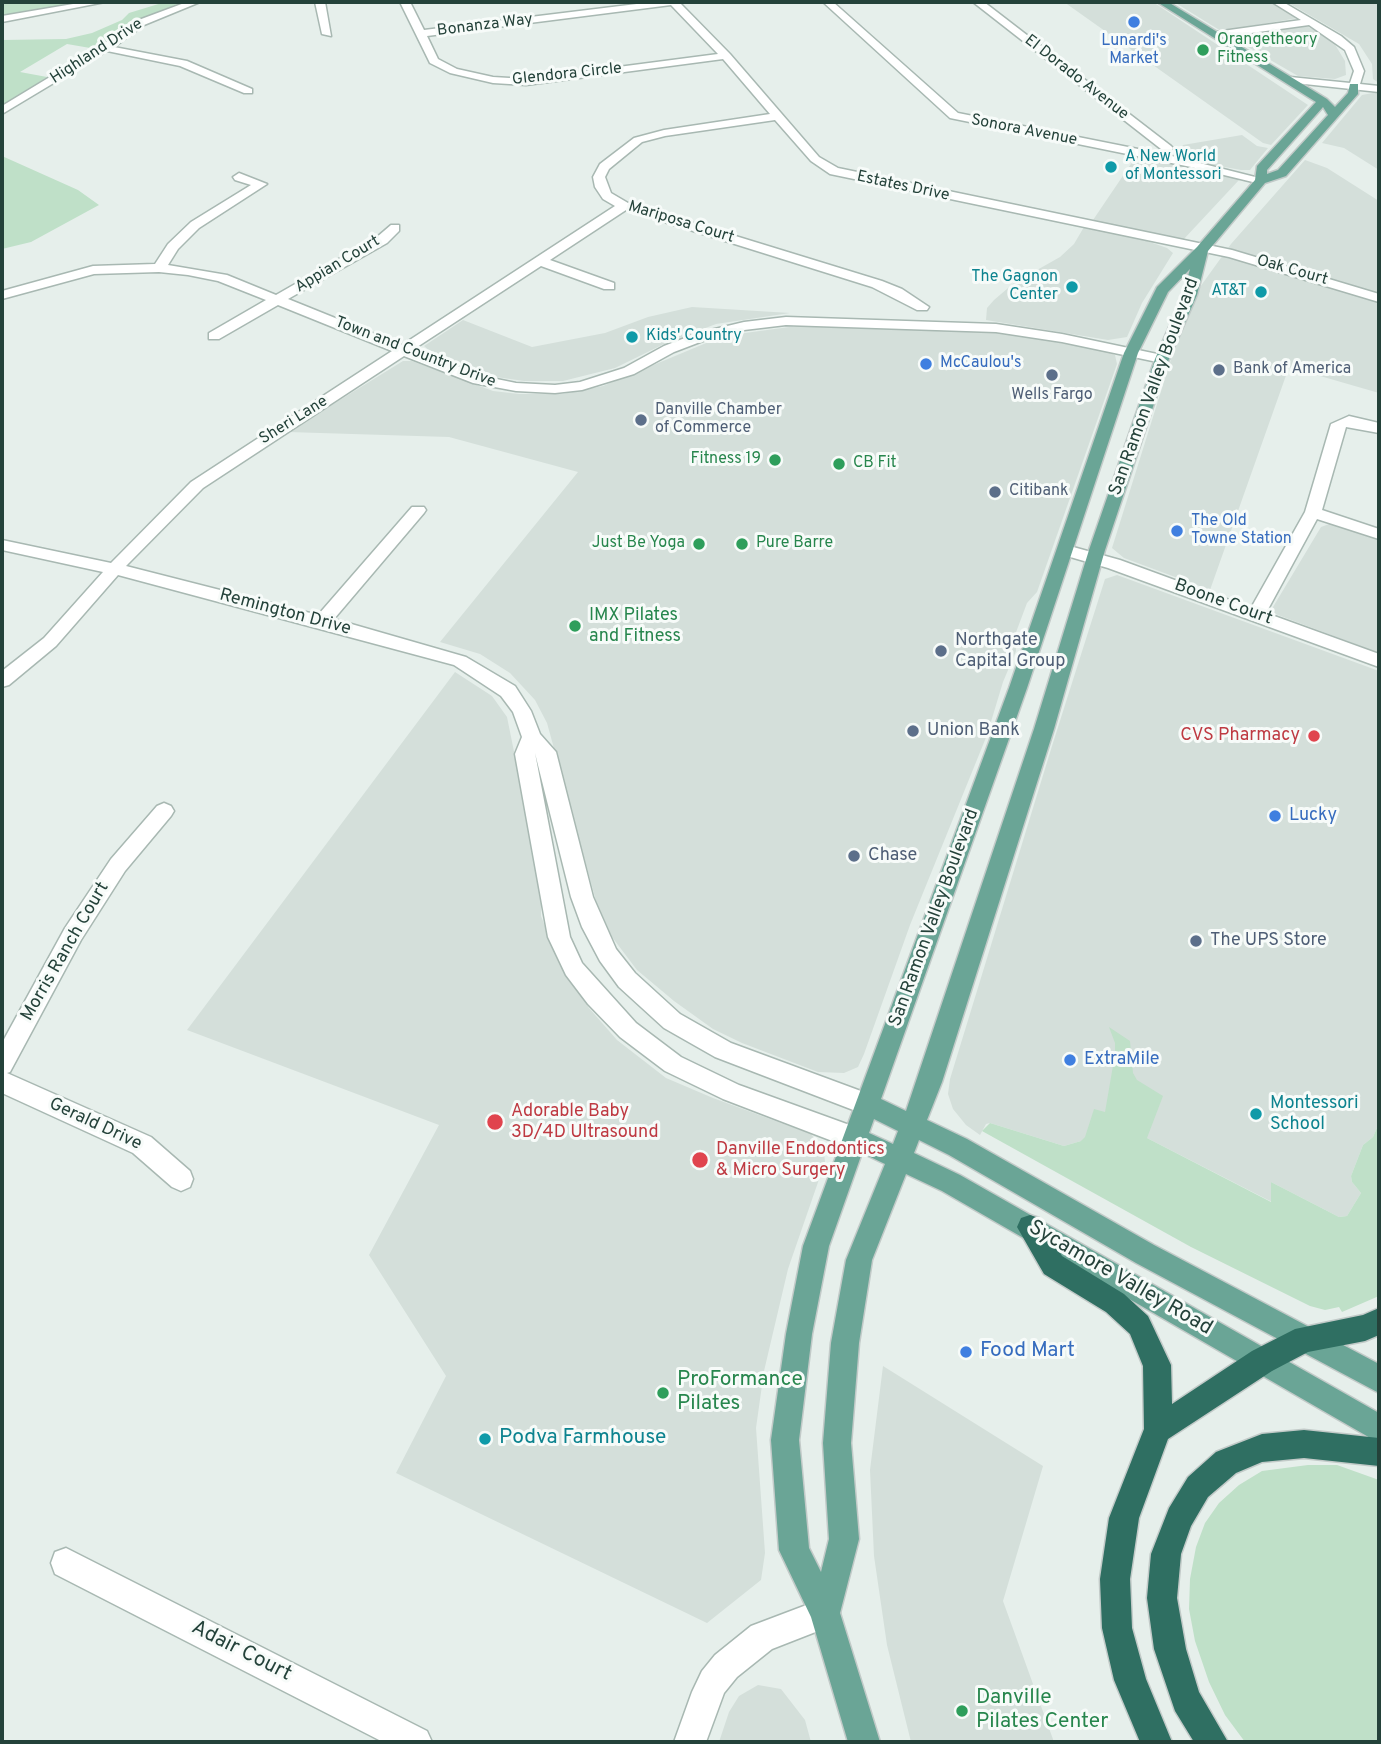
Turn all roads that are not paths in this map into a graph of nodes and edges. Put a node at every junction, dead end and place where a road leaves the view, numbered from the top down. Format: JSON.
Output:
{"nodes":[{"id":1,"x":100,"y":2,"type":"edge"},
{"id":2,"x":195,"y":2,"type":"edge"},
{"id":3,"x":320,"y":2,"type":"edge"},
{"id":4,"x":405,"y":2,"type":"edge"},
{"id":5,"x":674,"y":2,"type":"edge"},
{"id":6,"x":828,"y":2,"type":"edge"},
{"id":7,"x":978,"y":2,"type":"edge"},
{"id":8,"x":1162,"y":2,"type":"edge"},
{"id":9,"x":1277,"y":2,"type":"edge"},
{"id":10,"x":2,"y":19,"type":"edge"},
{"id":11,"x":1311,"y":22,"type":"junction"},
{"id":12,"x":327,"y":34,"type":"dead end"},
{"id":13,"x":420,"y":34,"type":"junction"},
{"id":14,"x":1215,"y":35,"type":"junction"},
{"id":15,"x":105,"y":48,"type":"junction"},
{"id":16,"x":726,"y":56,"type":"junction"},
{"id":17,"x":1290,"y":80,"type":"junction"},
{"id":18,"x":1354,"y":86,"type":"junction"},
{"id":19,"x":1379,"y":89,"type":"edge"},
{"id":20,"x":248,"y":91,"type":"dead end"},
{"id":21,"x":1323,"y":101,"type":"junction"},
{"id":22,"x":2,"y":111,"type":"edge"},
{"id":23,"x":1333,"y":115,"type":"junction"},
{"id":24,"x":779,"y":116,"type":"junction"},
{"id":25,"x":1161,"y":157,"type":"junction"},
{"id":26,"x":239,"y":177,"type":"dead end"},
{"id":27,"x":1261,"y":180,"type":"junction"},
{"id":28,"x":624,"y":205,"type":"junction"},
{"id":29,"x":395,"y":228,"type":"dead end"},
{"id":30,"x":1202,"y":250,"type":"junction"},
{"id":31,"x":540,"y":261,"type":"junction"},
{"id":32,"x":159,"y":268,"type":"junction"},
{"id":33,"x":609,"y":286,"type":"dead end"},
{"id":34,"x":2,"y":295,"type":"edge"},
{"id":35,"x":1379,"y":298,"type":"edge"},
{"id":36,"x":279,"y":300,"type":"junction"},
{"id":37,"x":922,"y":307,"type":"dead end"},
{"id":38,"x":214,"y":337,"type":"dead end"},
{"id":39,"x":404,"y":351,"type":"junction"},
{"id":40,"x":1131,"y":353,"type":"junction"},
{"id":41,"x":1162,"y":359,"type":"junction"},
{"id":42,"x":1379,"y":428,"type":"edge"},
{"id":43,"x":418,"y":510,"type":"dead end"},
{"id":44,"x":1313,"y":512,"type":"junction"},
{"id":45,"x":1379,"y":534,"type":"edge"},
{"id":46,"x":2,"y":545,"type":"edge"},
{"id":47,"x":1066,"y":550,"type":"junction"},
{"id":48,"x":1095,"y":558,"type":"junction"},
{"id":49,"x":116,"y":569,"type":"junction"},
{"id":50,"x":1256,"y":615,"type":"junction"},
{"id":51,"x":322,"y":622,"type":"junction"},
{"id":52,"x":1379,"y":661,"type":"edge"},
{"id":53,"x":2,"y":681,"type":"edge"},
{"id":54,"x":532,"y":737,"type":"junction"},
{"id":55,"x":164,"y":811,"type":"dead end"},
{"id":56,"x":2,"y":1065,"type":"edge"},
{"id":57,"x":2,"y":1082,"type":"edge"},
{"id":58,"x":869,"y":1105,"type":"junction"},
{"id":59,"x":913,"y":1124,"type":"junction"},
{"id":60,"x":857,"y":1139,"type":"junction"},
{"id":61,"x":899,"y":1157,"type":"junction"},
{"id":62,"x":181,"y":1180,"type":"dead end"},
{"id":63,"x":1030,"y":1227,"type":"junction"},
{"id":64,"x":1379,"y":1321,"type":"edge"},
{"id":65,"x":1305,"y":1339,"type":"junction"},
{"id":66,"x":1262,"y":1361,"type":"junction"},
{"id":67,"x":1368,"y":1373,"type":"edge"},
{"id":68,"x":1158,"y":1429,"type":"junction"},
{"id":69,"x":1379,"y":1429,"type":"edge"},
{"id":70,"x":1379,"y":1452,"type":"edge"},
{"id":71,"x":66,"y":1563,"type":"dead end"},
{"id":72,"x":825,"y":1613,"type":"junction"},
{"id":73,"x":416,"y":1742,"type":"edge"},
{"id":74,"x":690,"y":1742,"type":"edge"},
{"id":75,"x":864,"y":1742,"type":"edge"},
{"id":76,"x":1156,"y":1742,"type":"edge"},
{"id":77,"x":1212,"y":1742,"type":"edge"}],
"edges":[{"from":1,"to":10,"type":"street"},
{"from":2,"to":15,"type":"street","name":"Highland Drive"},
{"from":3,"to":12,"type":"street"},
{"from":4,"to":13,"type":"street","name":"Glendora Circle"},
{"from":5,"to":13,"type":"street","name":"Bonanza Way"},
{"from":5,"to":16,"type":"street","name":"Estates Drive"},
{"from":6,"to":25,"type":"street","name":"Sonora Avenue"},
{"from":7,"to":25,"type":"street","name":"El Dorado Avenue"},
{"from":8,"to":14,"type":"main road"},
{"from":9,"to":11,"type":"street"},
{"from":11,"to":14,"type":"street"},
{"from":11,"to":18,"type":"street"},
{"from":13,"to":16,"type":"street","name":"Glendora Circle"},
{"from":14,"to":17,"type":"main road"},
{"from":15,"to":20,"type":"street"},
{"from":15,"to":22,"type":"street","name":"Highland Drive"},
{"from":16,"to":24,"type":"street","name":"Estates Drive"},
{"from":17,"to":18,"type":"street"},
{"from":17,"to":21,"type":"main road"},
{"from":18,"to":19,"type":"street"},
{"from":18,"to":21,"type":"street","name":"San Ramon Valley Boulevard"},
{"from":18,"to":23,"type":"main road","name":"San Ramon Valley Boulevard"},
{"from":21,"to":23,"type":"main road"},
{"from":21,"to":27,"type":"main road","name":"San Ramon Valley Boulevard"},
{"from":23,"to":27,"type":"main road","name":"San Ramon Valley Boulevard"},
{"from":24,"to":28,"type":"street","name":"Mariposa Court"},
{"from":24,"to":30,"type":"street","name":"Estates Drive"},
{"from":25,"to":27,"type":"street","name":"Sonora Avenue"},
{"from":26,"to":32,"type":"street"},
{"from":27,"to":30,"type":"main road","name":"San Ramon Valley Boulevard"},
{"from":28,"to":31,"type":"street","name":"Sheri Lane"},
{"from":28,"to":37,"type":"street","name":"Mariposa Court"},
{"from":29,"to":36,"type":"street","name":"Appian Court"},
{"from":30,"to":35,"type":"street","name":"Oak Court"},
{"from":30,"to":40,"type":"main road","name":"San Ramon Valley Boulevard"},
{"from":30,"to":41,"type":"main road","name":"San Ramon Valley Boulevard"},
{"from":31,"to":33,"type":"street"},
{"from":31,"to":39,"type":"street","name":"Sheri Lane"},
{"from":32,"to":34,"type":"street","name":"Town and Country Drive"},
{"from":32,"to":36,"type":"street","name":"Town and Country Drive"},
{"from":36,"to":38,"type":"street","name":"Appian Court"},
{"from":36,"to":39,"type":"street","name":"Town and Country Drive"},
{"from":39,"to":40,"type":"street","name":"Town and Country Drive"},
{"from":39,"to":49,"type":"street","name":"Sheri Lane"},
{"from":40,"to":41,"type":"street","name":"Town and Country Drive"},
{"from":40,"to":47,"type":"main road","name":"San Ramon Valley Boulevard"},
{"from":41,"to":48,"type":"main road","name":"San Ramon Valley Boulevard"},
{"from":42,"to":44,"type":"street"},
{"from":43,"to":51,"type":"street"},
{"from":44,"to":45,"type":"street"},
{"from":44,"to":50,"type":"street"},
{"from":46,"to":49,"type":"street","name":"Remington Drive"},
{"from":47,"to":48,"type":"street","name":"Boone Court"},
{"from":47,"to":58,"type":"main road","name":"San Ramon Valley Boulevard"},
{"from":48,"to":50,"type":"street","name":"Boone Court"},
{"from":48,"to":59,"type":"main road","name":"San Ramon Valley Boulevard"},
{"from":49,"to":51,"type":"street","name":"Remington Drive"},
{"from":49,"to":53,"type":"street","name":"Sheri Lane"},
{"from":50,"to":52,"type":"street","name":"Boone Court"},
{"from":51,"to":54,"type":"street","name":"Remington Drive"},
{"from":54,"to":58,"type":"street","name":"Remington Drive"},
{"from":54,"to":60,"type":"street"},
{"from":55,"to":56,"type":"street","name":"Morris Ranch Court"},
{"from":57,"to":62,"type":"street","name":"Gerald Drive"},
{"from":58,"to":59,"type":"main road","name":"Sycamore Valley Road"},
{"from":58,"to":60,"type":"main road","name":"San Ramon Valley Boulevard"},
{"from":59,"to":61,"type":"main road","name":"San Ramon Valley Boulevard"},
{"from":59,"to":65,"type":"main road","name":"Sycamore Valley Road"},
{"from":60,"to":61,"type":"main road","name":"Sycamore Valley Road"},
{"from":60,"to":72,"type":"main road","name":"San Ramon Valley Boulevard"},
{"from":61,"to":63,"type":"main road","name":"Sycamore Valley Road"},
{"from":61,"to":72,"type":"main road","name":"San Ramon Valley Boulevard"},
{"from":63,"to":66,"type":"main road","name":"Sycamore Valley Road"},
{"from":63,"to":68,"type":"highway"},
{"from":64,"to":65,"type":"highway"},
{"from":65,"to":66,"type":"highway"},
{"from":65,"to":67,"type":"main road","name":"Sycamore Valley Road"},
{"from":66,"to":68,"type":"highway"},
{"from":66,"to":69,"type":"main road","name":"Sycamore Valley Road"},
{"from":68,"to":76,"type":"highway"},
{"from":70,"to":77,"type":"highway"},
{"from":71,"to":73,"type":"street","name":"Adair Court"},
{"from":72,"to":74,"type":"street"},
{"from":72,"to":75,"type":"main road","name":"San Ramon Valley Boulevard"}]}
